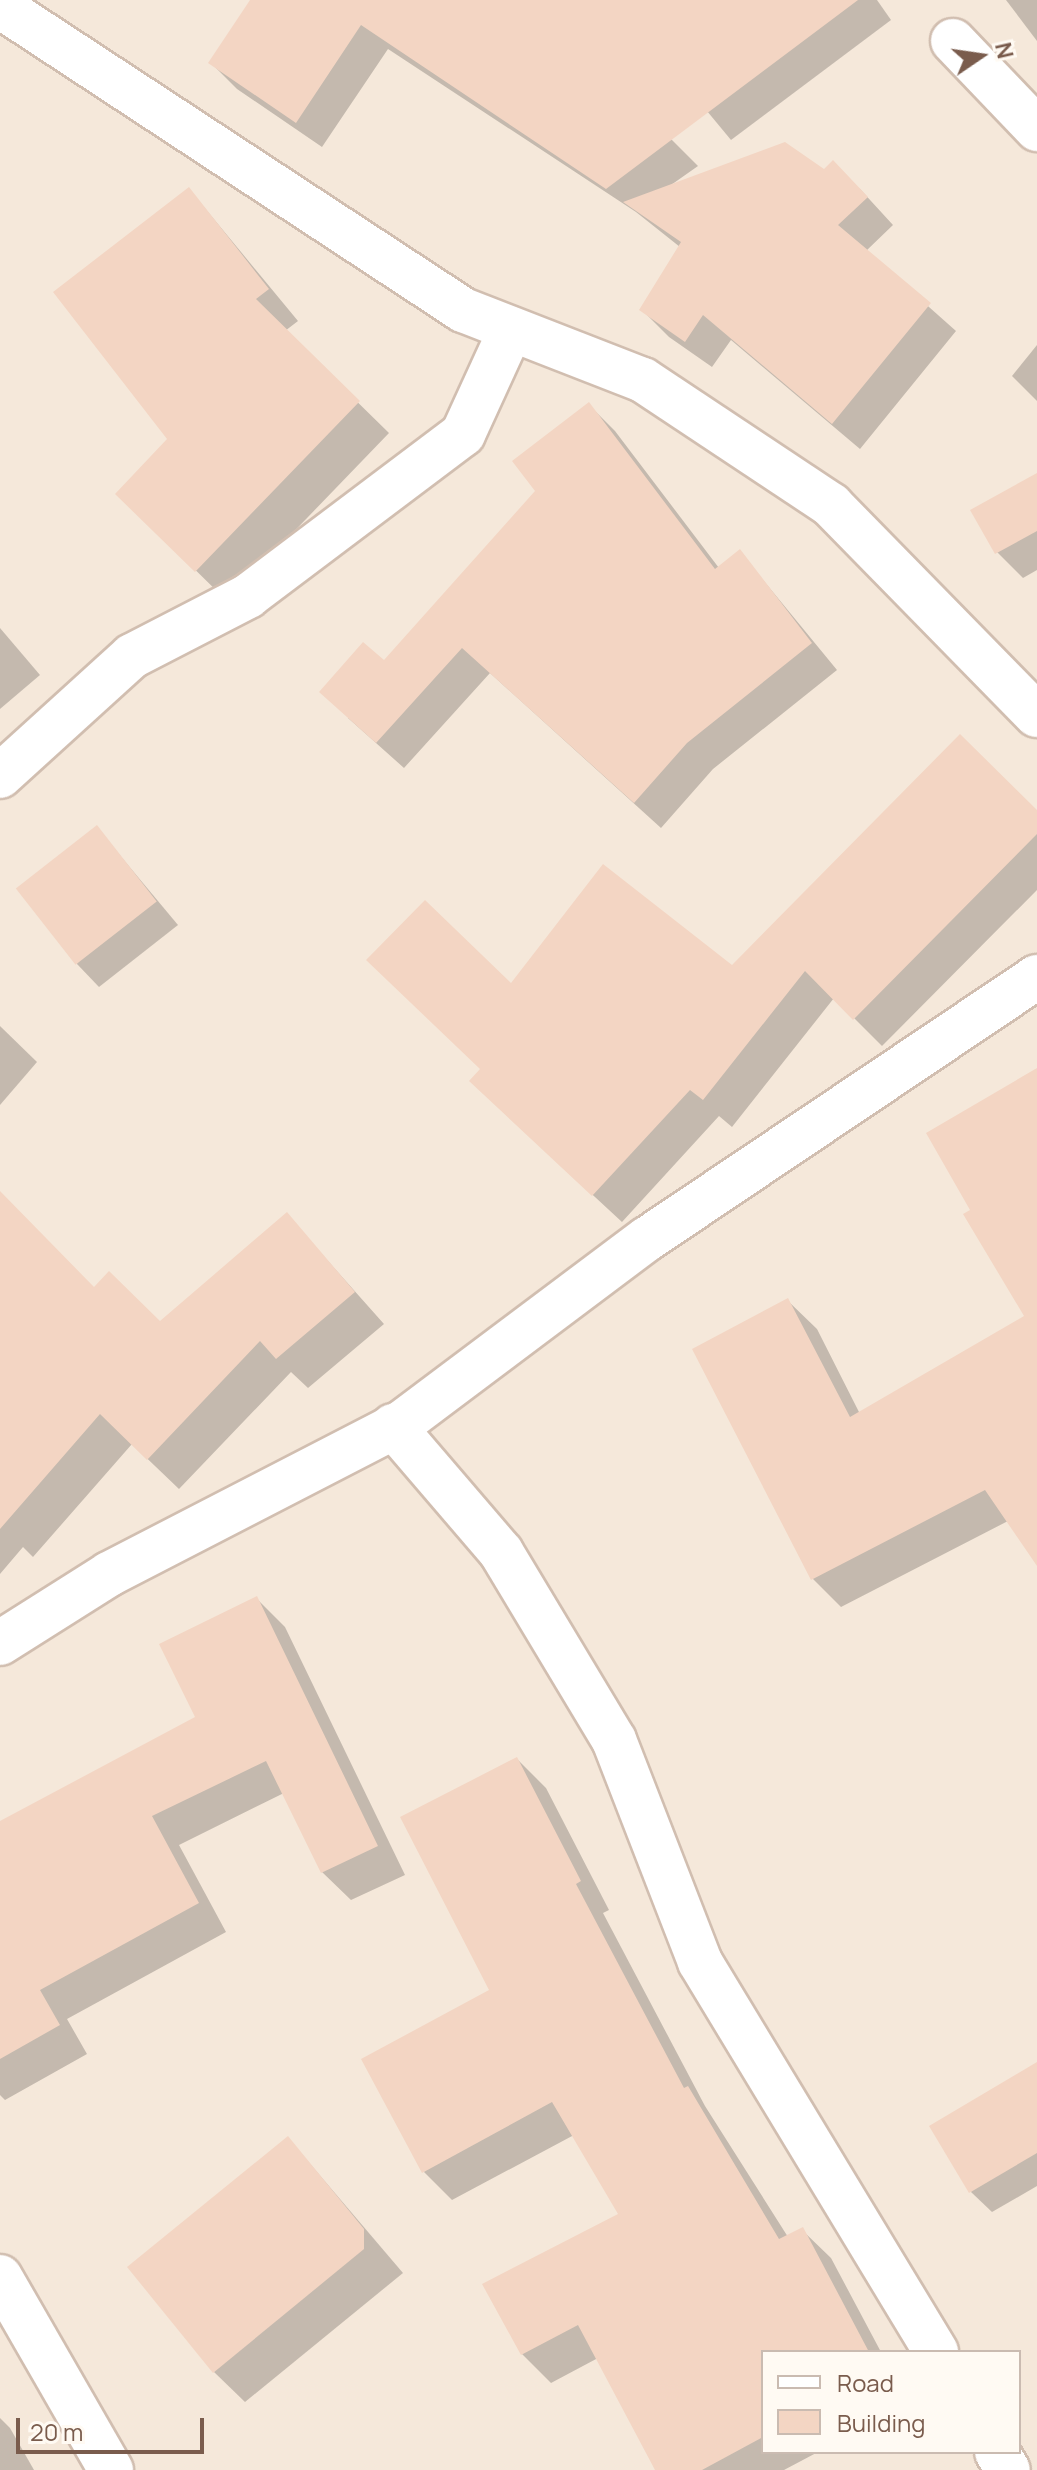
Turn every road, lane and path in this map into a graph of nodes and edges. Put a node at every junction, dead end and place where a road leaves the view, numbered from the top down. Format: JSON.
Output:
{"nodes":[{"id":1,"x":0,"y":6,"type":"edge"},
{"id":2,"x":953,"y":41,"type":"dead end"},
{"id":3,"x":1037,"y":129,"type":"edge"},
{"id":4,"x":511,"y":329,"type":"junction"},
{"id":5,"x":1037,"y":715,"type":"edge"},
{"id":6,"x":0,"y":776,"type":"edge"},
{"id":7,"x":1037,"y":977,"type":"edge"},
{"id":8,"x":393,"y":1426,"type":"junction"},
{"id":9,"x":0,"y":1643,"type":"edge"},
{"id":10,"x":0,"y":2277,"type":"edge"},
{"id":11,"x":935,"y":2350,"type":"edge"},
{"id":12,"x":111,"y":2470,"type":"edge"}],
"edges":[{"from":1,"to":4,"type":"street"},
{"from":2,"to":3,"type":"street"},
{"from":4,"to":5,"type":"street"},
{"from":4,"to":6,"type":"street"},
{"from":7,"to":8,"type":"street"},
{"from":8,"to":9,"type":"street"},
{"from":8,"to":11,"type":"street"},
{"from":10,"to":12,"type":"street"}]}
